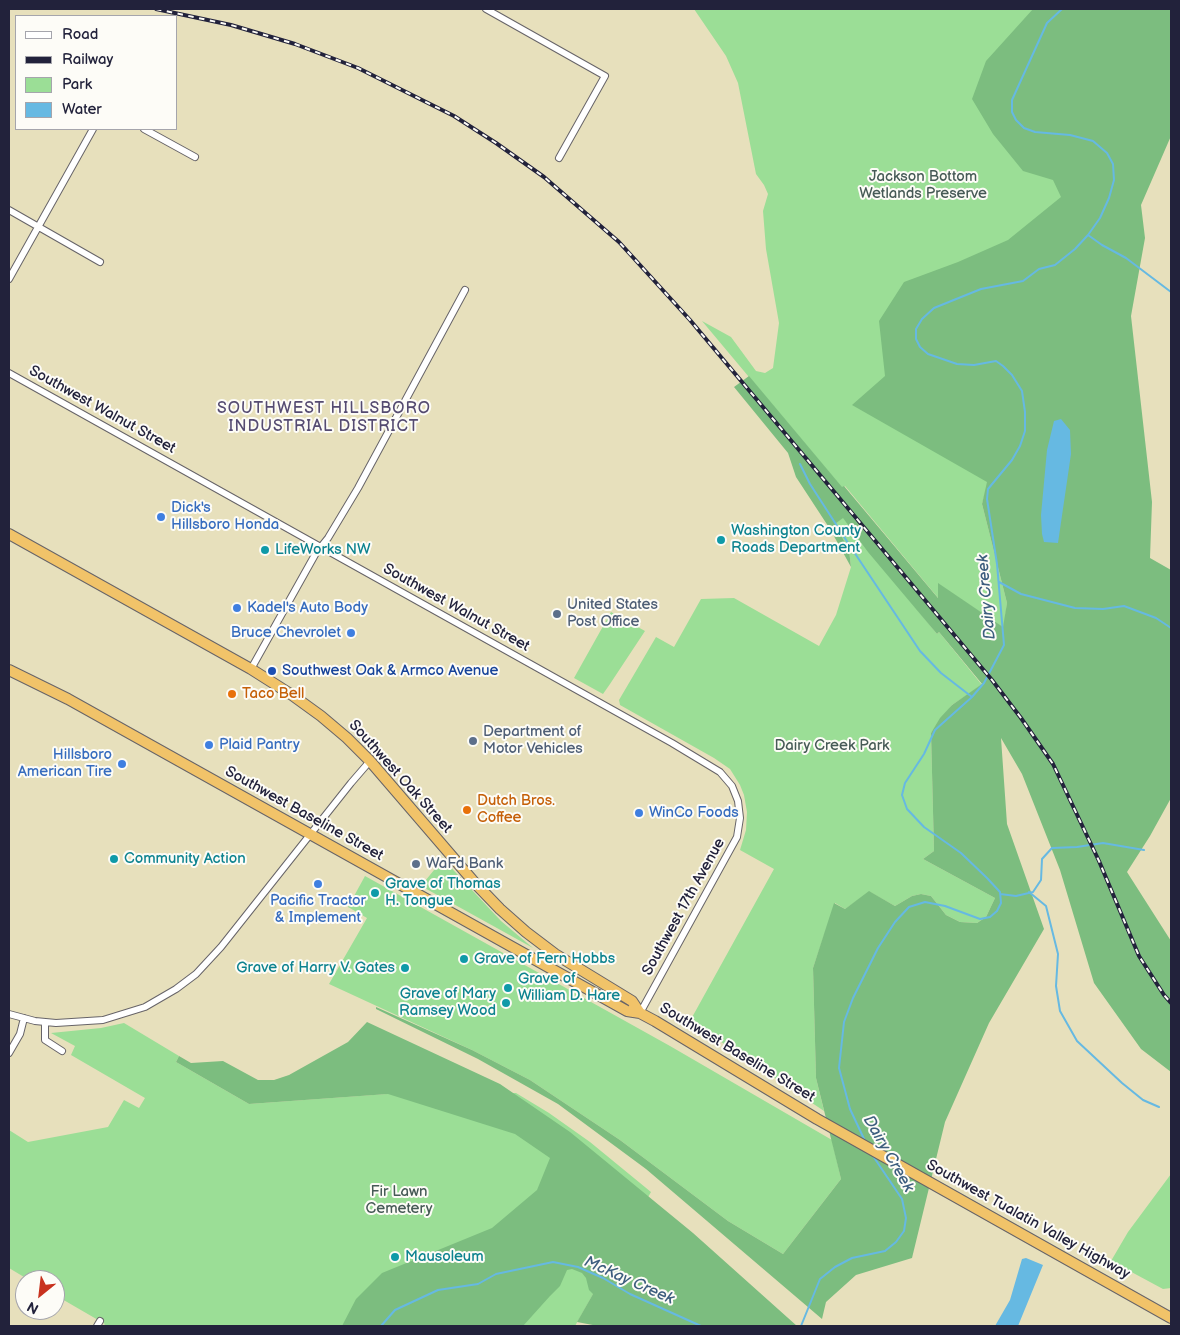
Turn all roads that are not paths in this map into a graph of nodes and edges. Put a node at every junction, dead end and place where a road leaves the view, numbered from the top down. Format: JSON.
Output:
{"nodes":[{"id":1,"x":486,"y":9,"type":"edge"},
{"id":2,"x":92,"y":130,"type":"edge"},
{"id":3,"x":146,"y":130,"type":"edge"},
{"id":4,"x":195,"y":157,"type":"dead end"},
{"id":5,"x":559,"y":158,"type":"dead end"},
{"id":6,"x":9,"y":210,"type":"edge"},
{"id":7,"x":38,"y":227,"type":"junction"},
{"id":8,"x":100,"y":262,"type":"dead end"},
{"id":9,"x":9,"y":279,"type":"edge"},
{"id":10,"x":465,"y":290,"type":"dead end"},
{"id":11,"x":9,"y":373,"type":"edge"},
{"id":12,"x":9,"y":534,"type":"edge"},
{"id":13,"x":321,"y":547,"type":"junction"},
{"id":14,"x":9,"y":670,"type":"edge"},
{"id":15,"x":250,"y":670,"type":"junction"},
{"id":16,"x":370,"y":762,"type":"junction"},
{"id":17,"x":740,"y":810,"type":"joint"},
{"id":18,"x":310,"y":834,"type":"junction"},
{"id":19,"x":640,"y":1013,"type":"junction"},
{"id":20,"x":9,"y":1014,"type":"edge"},
{"id":21,"x":24,"y":1018,"type":"junction"},
{"id":22,"x":45,"y":1022,"type":"junction"},
{"id":23,"x":62,"y":1051,"type":"dead end"},
{"id":24,"x":9,"y":1053,"type":"edge"},
{"id":25,"x":817,"y":1119,"type":"joint"},
{"id":26,"x":1171,"y":1318,"type":"edge"}],
"edges":[{"from":1,"to":5,"type":"street"},
{"from":2,"to":7,"type":"street"},
{"from":3,"to":4,"type":"street"},
{"from":6,"to":7,"type":"street"},
{"from":7,"to":8,"type":"street"},
{"from":7,"to":9,"type":"street"},
{"from":10,"to":13,"type":"street"},
{"from":11,"to":13,"type":"street","name":"Southwest Walnut Street"},
{"from":12,"to":15,"type":"highway","name":"Southwest Oak Street"},
{"from":13,"to":15,"type":"street"},
{"from":13,"to":17,"type":"street","name":"Southwest Walnut Street"},
{"from":14,"to":18,"type":"highway","name":"Southwest Baseline Street"},
{"from":15,"to":16,"type":"highway","name":"Southwest Oak Street"},
{"from":16,"to":18,"type":"street"},
{"from":16,"to":19,"type":"highway","name":"Southwest Oak Street"},
{"from":17,"to":19,"type":"street","name":"Southwest 17th Avenue"},
{"from":18,"to":19,"type":"highway","name":"Southwest Baseline Street"},
{"from":18,"to":22,"type":"street"},
{"from":19,"to":25,"type":"highway","name":"Southwest Baseline Street"},
{"from":20,"to":21,"type":"street"},
{"from":21,"to":22,"type":"street"},
{"from":21,"to":24,"type":"street"},
{"from":22,"to":23,"type":"street"},
{"from":25,"to":26,"type":"highway","name":"Southwest Tualatin Valley Highway"}]}
